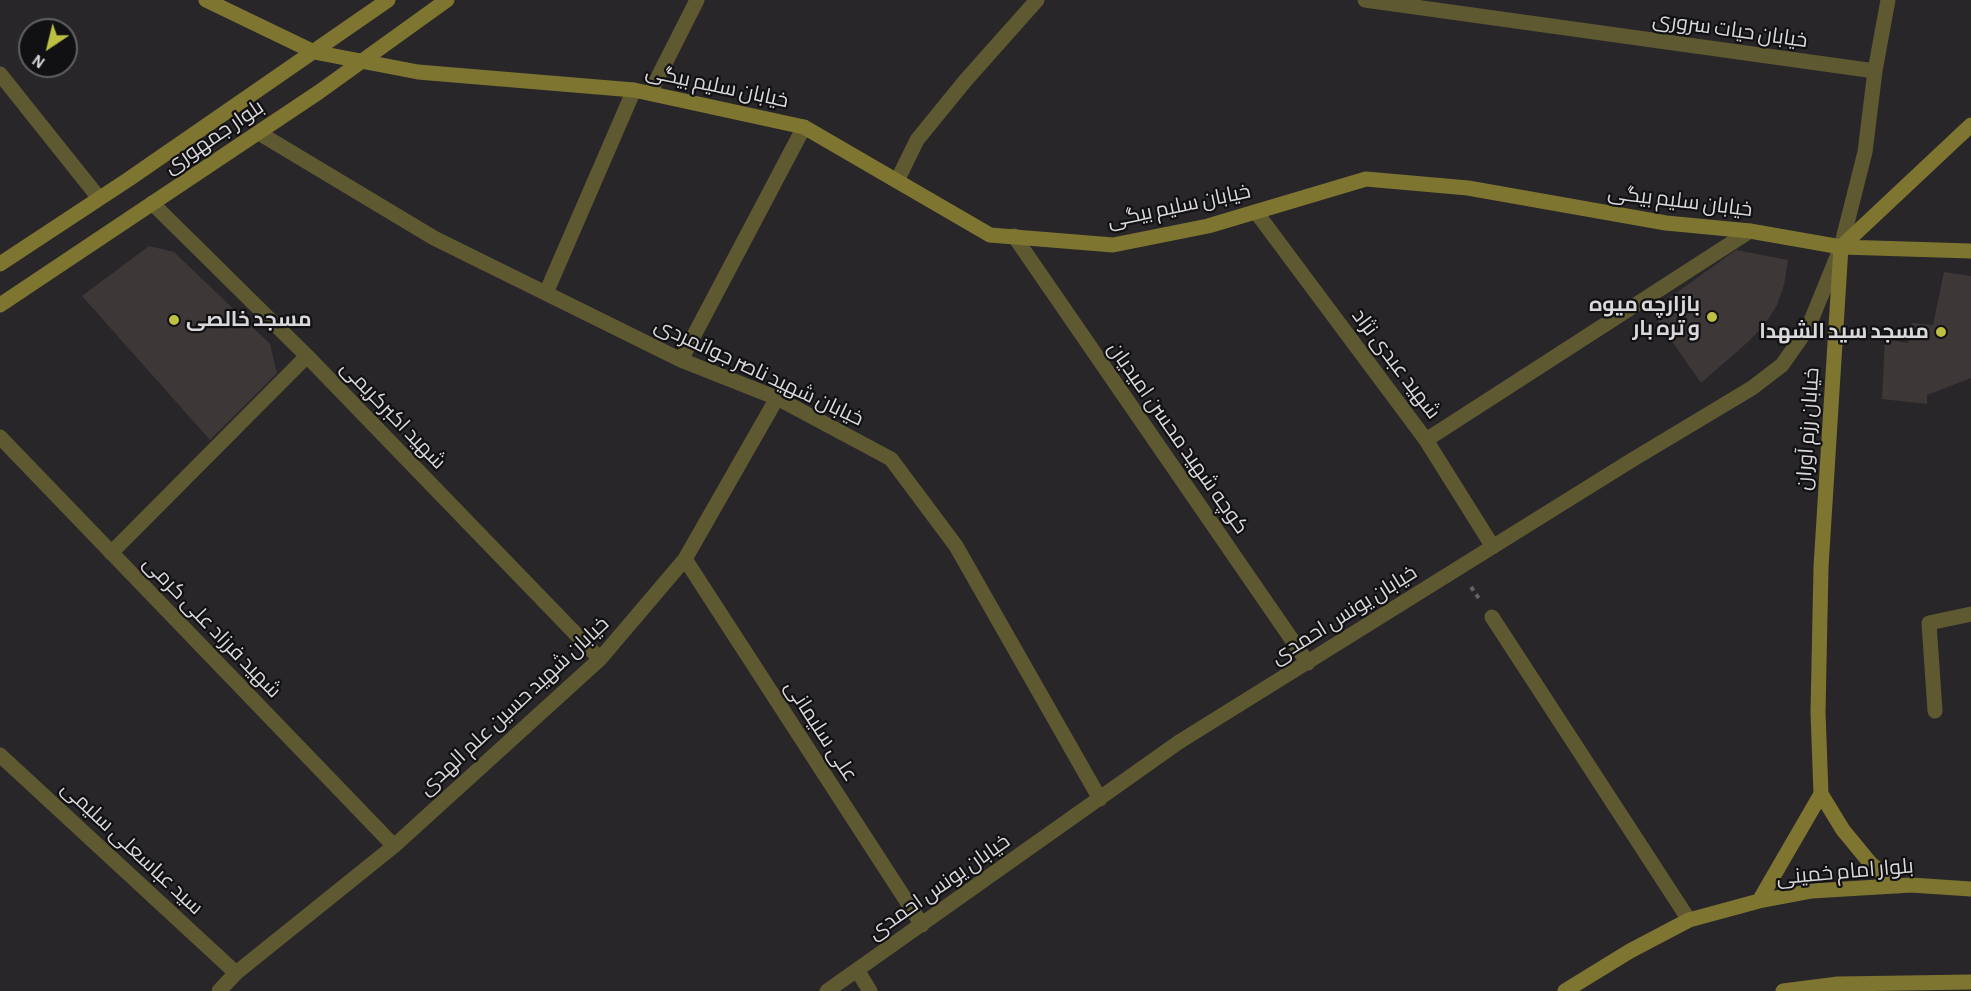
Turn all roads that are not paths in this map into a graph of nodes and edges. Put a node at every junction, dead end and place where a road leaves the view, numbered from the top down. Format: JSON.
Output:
{"nodes":[{"id":1,"x":206,"y":0,"type":"edge"},
{"id":2,"x":388,"y":0,"type":"edge"},
{"id":3,"x":447,"y":0,"type":"edge"},
{"id":4,"x":697,"y":0,"type":"edge"},
{"id":5,"x":1037,"y":0,"type":"edge"},
{"id":6,"x":1365,"y":0,"type":"edge"},
{"id":7,"x":1888,"y":0,"type":"edge"},
{"id":8,"x":314,"y":52,"type":"junction"},
{"id":9,"x":362,"y":61,"type":"junction"},
{"id":10,"x":1875,"y":71,"type":"junction"},
{"id":11,"x":0,"y":74,"type":"edge"},
{"id":12,"x":634,"y":90,"type":"junction"},
{"id":13,"x":650,"y":93,"type":"junction"},
{"id":14,"x":1971,"y":125,"type":"edge"},
{"id":15,"x":804,"y":127,"type":"junction"},
{"id":16,"x":259,"y":133,"type":"junction"},
{"id":17,"x":897,"y":181,"type":"junction"},
{"id":18,"x":99,"y":198,"type":"junction"},
{"id":19,"x":152,"y":203,"type":"junction"},
{"id":20,"x":1256,"y":212,"type":"junction"},
{"id":21,"x":1750,"y":231,"type":"junction"},
{"id":22,"x":1014,"y":236,"type":"junction"},
{"id":23,"x":1841,"y":247,"type":"junction"},
{"id":24,"x":1971,"y":251,"type":"edge"},
{"id":25,"x":0,"y":264,"type":"edge"},
{"id":26,"x":546,"y":293,"type":"junction"},
{"id":27,"x":0,"y":305,"type":"edge"},
{"id":28,"x":307,"y":356,"type":"junction"},
{"id":29,"x":681,"y":360,"type":"junction"},
{"id":30,"x":777,"y":398,"type":"junction"},
{"id":31,"x":0,"y":437,"type":"edge"},
{"id":32,"x":1426,"y":440,"type":"junction"},
{"id":33,"x":1492,"y":547,"type":"junction"},
{"id":34,"x":111,"y":553,"type":"junction"},
{"id":35,"x":685,"y":560,"type":"junction"},
{"id":36,"x":1971,"y":614,"type":"edge"},
{"id":37,"x":1492,"y":617,"type":"road end"},
{"id":38,"x":600,"y":659,"type":"junction"},
{"id":39,"x":1308,"y":663,"type":"junction"},
{"id":40,"x":1935,"y":711,"type":"dead end"},
{"id":41,"x":0,"y":755,"type":"edge"},
{"id":42,"x":1821,"y":794,"type":"junction"},
{"id":43,"x":1100,"y":799,"type":"junction"},
{"id":44,"x":394,"y":846,"type":"junction"},
{"id":45,"x":1899,"y":886,"type":"junction"},
{"id":46,"x":1971,"y":889,"type":"edge"},
{"id":47,"x":1759,"y":901,"type":"junction"},
{"id":48,"x":1689,"y":920,"type":"junction"},
{"id":49,"x":922,"y":925,"type":"junction"},
{"id":50,"x":857,"y":970,"type":"junction"},
{"id":51,"x":236,"y":973,"type":"junction"},
{"id":52,"x":1971,"y":982,"type":"edge"},
{"id":53,"x":219,"y":991,"type":"edge"},
{"id":54,"x":827,"y":991,"type":"edge"},
{"id":55,"x":870,"y":991,"type":"edge"},
{"id":56,"x":1565,"y":991,"type":"edge"},
{"id":57,"x":1783,"y":991,"type":"edge"}],
"edges":[{"from":1,"to":8,"type":"street","name":"خیابان سلیم بیگی"},
{"from":2,"to":8,"type":"street","name":"بلوار جمهوری"},
{"from":3,"to":9,"type":"street","name":"بلوار جمهوری"},
{"from":4,"to":13,"type":"street"},
{"from":5,"to":17,"type":"street"},
{"from":6,"to":10,"type":"street","name":"خیابان حیات سروری"},
{"from":7,"to":10,"type":"street","name":"خیابان رزم آوران"},
{"from":8,"to":9,"type":"street","name":"خیابان سلیم بیگی"},
{"from":8,"to":18,"type":"street","name":"بلوار جمهوری"},
{"from":9,"to":12,"type":"street","name":"خیابان سلیم بیگی"},
{"from":9,"to":16,"type":"street","name":"بلوار جمهوری"},
{"from":10,"to":23,"type":"street","name":"خیابان رزم آوران"},
{"from":11,"to":18,"type":"street"},
{"from":12,"to":13,"type":"street","name":"خیابان سلیم بیگی"},
{"from":12,"to":26,"type":"street"},
{"from":13,"to":15,"type":"street","name":"خیابان سلیم بیگی"},
{"from":14,"to":23,"type":"street"},
{"from":15,"to":17,"type":"street","name":"خیابان سلیم بیگی"},
{"from":15,"to":29,"type":"street"},
{"from":16,"to":19,"type":"street","name":"بلوار جمهوری"},
{"from":16,"to":26,"type":"street","name":"خیابان شهید ناصر جوانمردی"},
{"from":17,"to":22,"type":"street","name":"خیابان سلیم بیگی"},
{"from":18,"to":25,"type":"street","name":"بلوار جمهوری"},
{"from":19,"to":27,"type":"street","name":"بلوار جمهوری"},
{"from":19,"to":28,"type":"street","name":"شهید اکبرکریمی"},
{"from":20,"to":21,"type":"street","name":"خیابان سلیم بیگی"},
{"from":20,"to":22,"type":"street","name":"خیابان سلیم بیگی"},
{"from":20,"to":32,"type":"street","name":"شهید عبدی نژاد"},
{"from":21,"to":23,"type":"street","name":"خیابان سلیم بیگی"},
{"from":21,"to":32,"type":"street"},
{"from":22,"to":39,"type":"street","name":"کوچه شهید محسن امیدیان"},
{"from":23,"to":24,"type":"street","name":"خیابان سلیم بیگی"},
{"from":23,"to":33,"type":"street","name":"خیابان یونس احمدی"},
{"from":23,"to":42,"type":"street","name":"خیابان رزم آوران"},
{"from":26,"to":29,"type":"street","name":"خیابان شهید ناصر جوانمردی"},
{"from":28,"to":34,"type":"street"},
{"from":28,"to":38,"type":"street","name":"شهید اکبرکریمی"},
{"from":29,"to":30,"type":"street","name":"خیابان شهید ناصر جوانمردی"},
{"from":30,"to":35,"type":"street","name":"خیابان شهید حسین علم الهدی"},
{"from":30,"to":43,"type":"street","name":"خیابان شهید ناصر جوانمردی"},
{"from":31,"to":34,"type":"street","name":"شهید فرزاد علی کرمی"},
{"from":32,"to":33,"type":"street","name":"شهید عبدی نژاد"},
{"from":33,"to":39,"type":"street","name":"خیابان یونس احمدی"},
{"from":34,"to":44,"type":"street","name":"شهید فرزاد علی کرمی"},
{"from":35,"to":38,"type":"street","name":"خیابان شهید حسین علم الهدی"},
{"from":35,"to":49,"type":"street","name":"علی سلیمانی"},
{"from":36,"to":40,"type":"street"},
{"from":37,"to":48,"type":"street"},
{"from":38,"to":44,"type":"street","name":"خیابان شهید حسین علم الهدی"},
{"from":39,"to":43,"type":"street","name":"خیابان یونس احمدی"},
{"from":41,"to":51,"type":"street","name":"سید عباسعلی سلیمی"},
{"from":42,"to":45,"type":"street","name":"خیابان رزم آوران"},
{"from":42,"to":47,"type":"street"},
{"from":43,"to":49,"type":"street","name":"خیابان یونس احمدی"},
{"from":44,"to":51,"type":"street","name":"خیابان شهید حسین علم الهدی"},
{"from":45,"to":46,"type":"street","name":"بلوار امام خمینی"},
{"from":45,"to":47,"type":"street","name":"بلوار امام خمینی"},
{"from":47,"to":48,"type":"street","name":"بلوار امام خمینی"},
{"from":48,"to":56,"type":"street","name":"بلوار امام خمینی"},
{"from":49,"to":50,"type":"street","name":"خیابان یونس احمدی"},
{"from":50,"to":54,"type":"street","name":"خیابان یونس احمدی"},
{"from":50,"to":55,"type":"street"},
{"from":51,"to":53,"type":"street","name":"خیابان شهید حسین علم الهدی"},
{"from":52,"to":57,"type":"street"}]}
